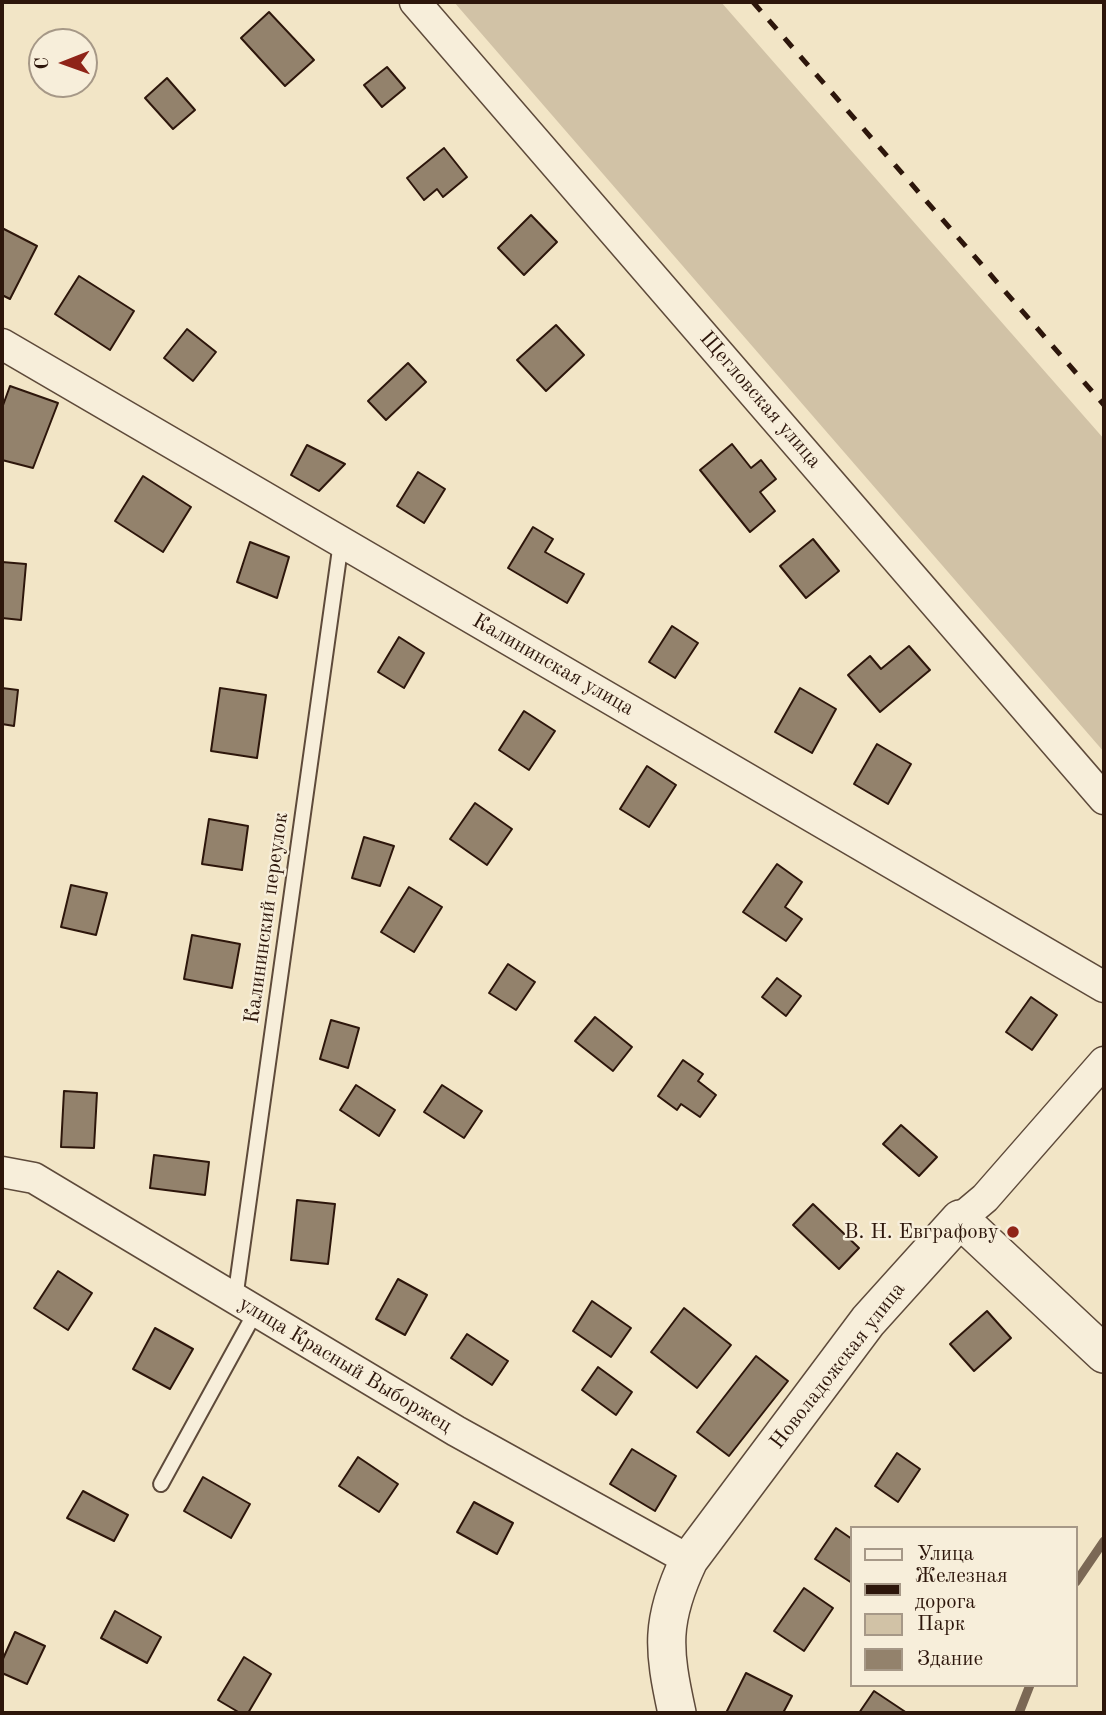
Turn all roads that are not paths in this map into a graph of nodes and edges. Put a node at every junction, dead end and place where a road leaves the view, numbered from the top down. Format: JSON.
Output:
{"nodes":[{"id":1,"x":415,"y":2,"type":"edge"},
{"id":2,"x":2,"y":344,"type":"edge"},
{"id":3,"x":341,"y":542,"type":"junction"},
{"id":4,"x":1104,"y":799,"type":"edge"},
{"id":5,"x":1104,"y":987,"type":"edge"},
{"id":6,"x":1104,"y":1062,"type":"edge"},
{"id":7,"x":2,"y":1172,"type":"edge"},
{"id":8,"x":960,"y":1219,"type":"junction"},
{"id":9,"x":246,"y":1305,"type":"junction"},
{"id":10,"x":1104,"y":1354,"type":"edge"},
{"id":11,"x":161,"y":1484,"type":"dead end"},
{"id":12,"x":689,"y":1560,"type":"junction"},
{"id":13,"x":677,"y":1713,"type":"edge"}],
"edges":[{"from":1,"to":4,"type":"street","name":"Щегловская улица"},
{"from":2,"to":3,"type":"street","name":"Калининская улица"},
{"from":3,"to":5,"type":"street","name":"Калининская улица"},
{"from":3,"to":9,"type":"lane","name":"Калининский переулок"},
{"from":6,"to":8,"type":"street","name":"Новоладожская улица"},
{"from":7,"to":9,"type":"street","name":"улица Красный Выборжец"},
{"from":8,"to":10,"type":"street"},
{"from":8,"to":12,"type":"street","name":"Новоладожская улица"},
{"from":9,"to":11,"type":"lane"},
{"from":9,"to":12,"type":"street","name":"улица Красный Выборжец"},
{"from":12,"to":13,"type":"street","name":"Новоладожская улица"}]}
